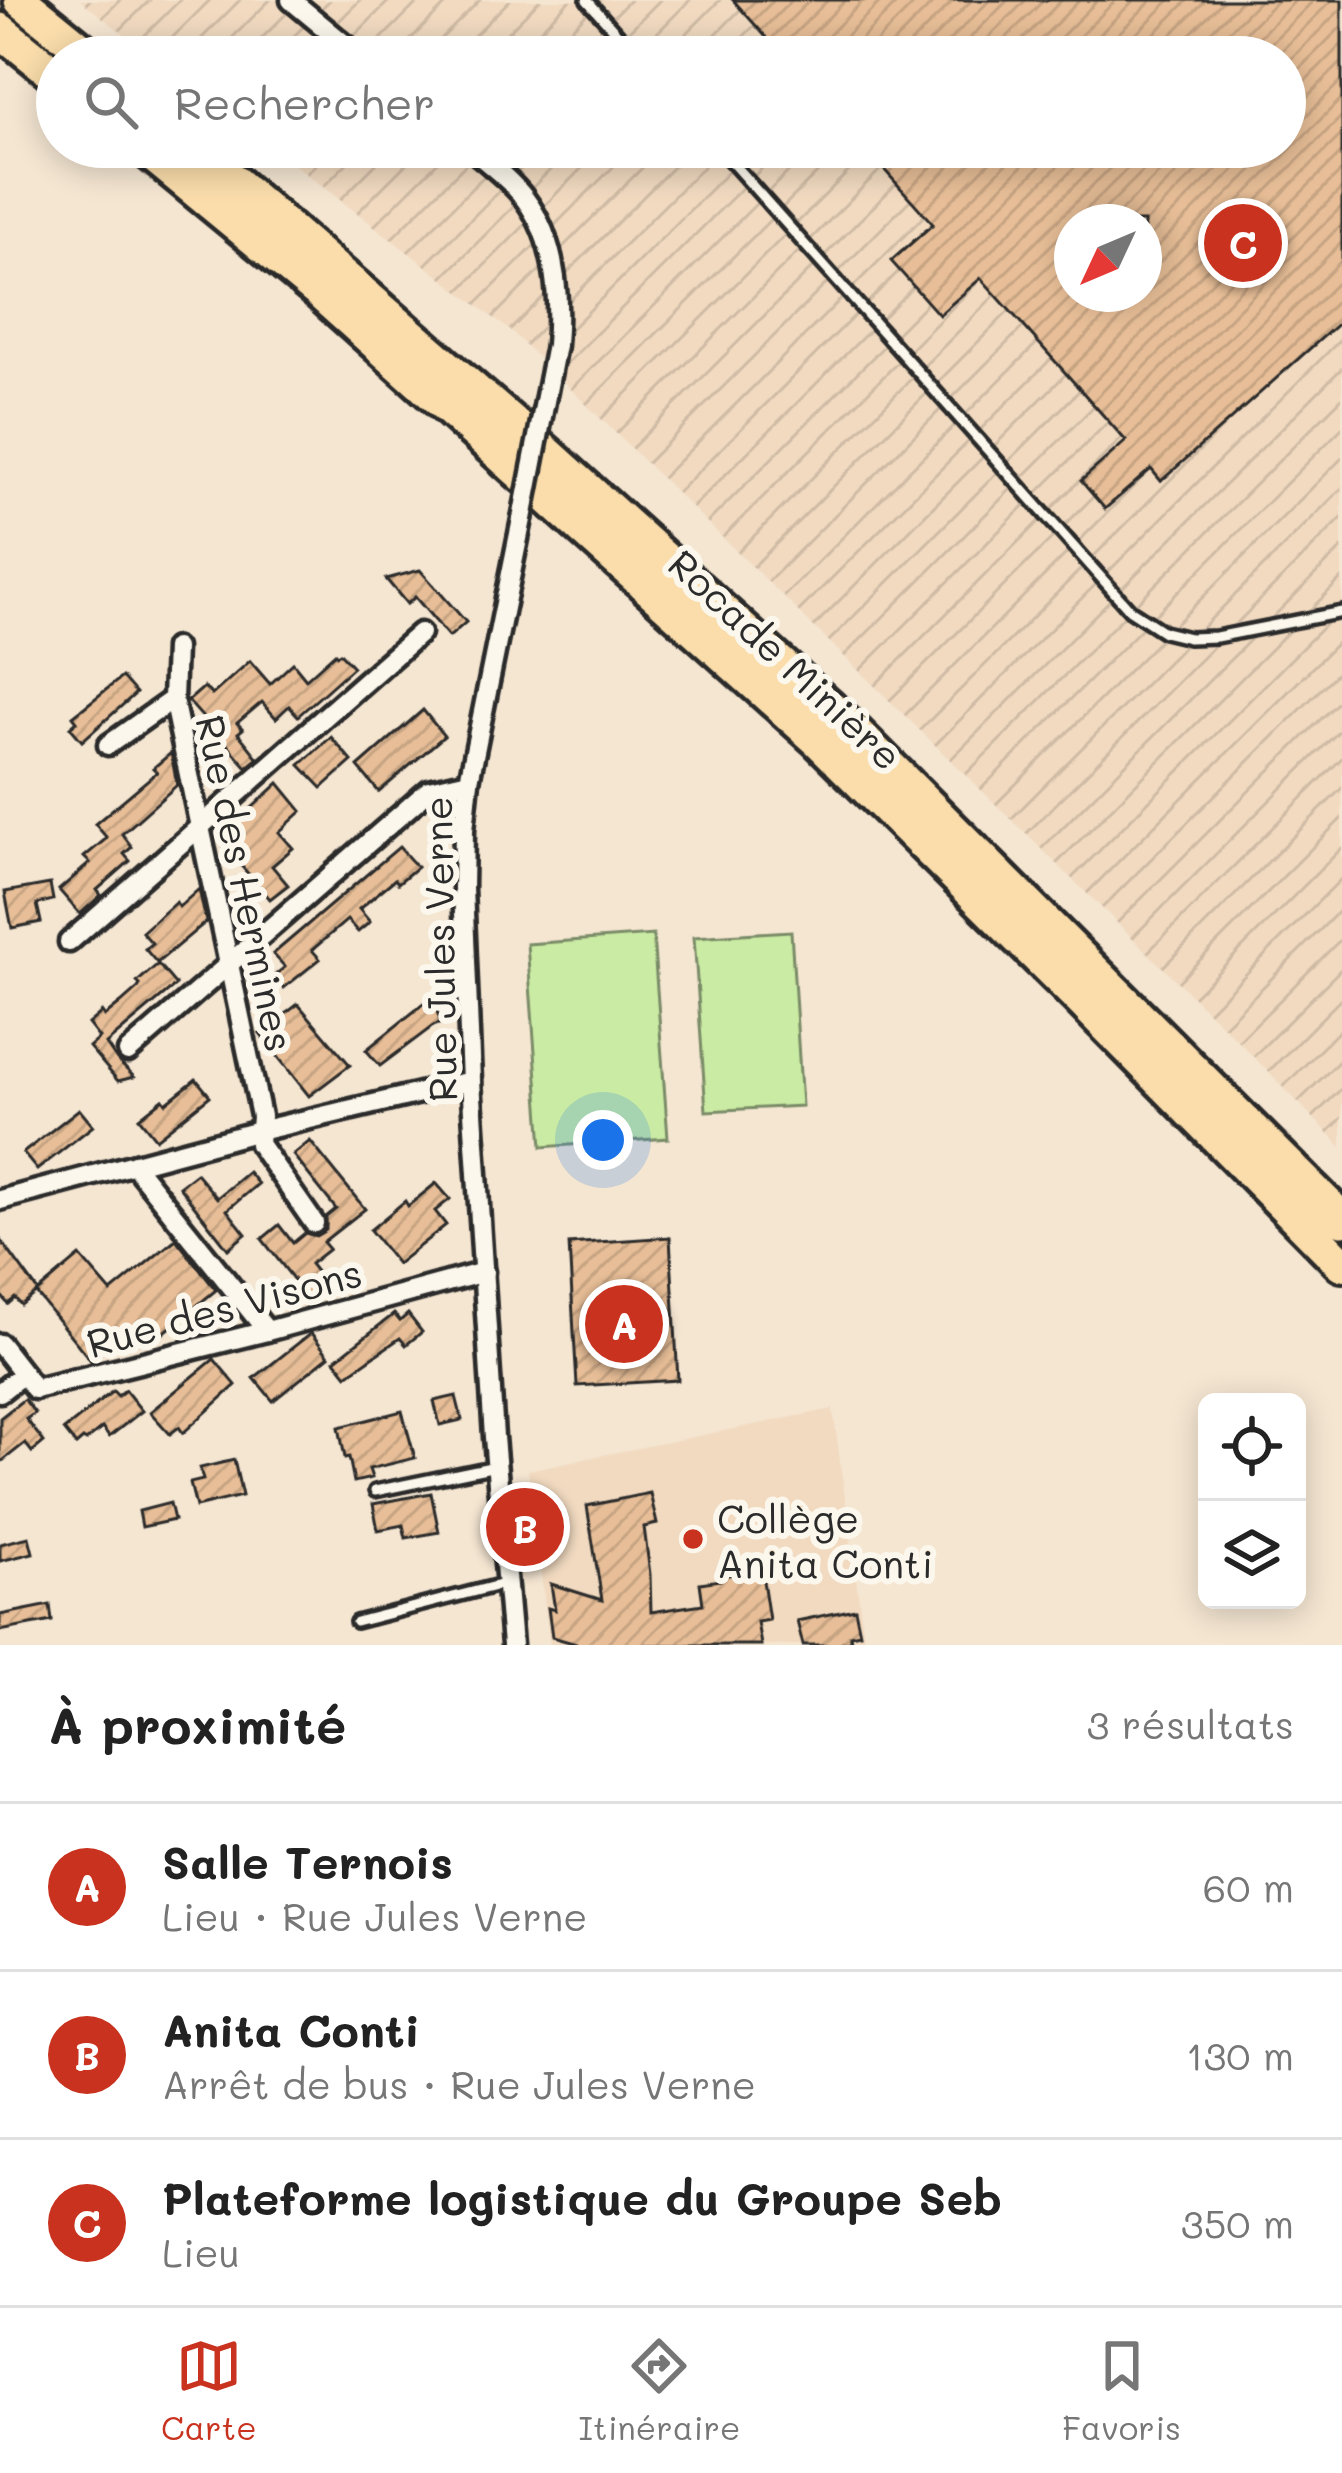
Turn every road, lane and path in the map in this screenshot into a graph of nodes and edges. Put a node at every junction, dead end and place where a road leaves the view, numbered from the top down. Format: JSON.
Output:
{"nodes":[{"id":1,"x":21,"y":0,"type":"edge"},
{"id":2,"x":291,"y":0,"type":"edge"},
{"id":3,"x":587,"y":0,"type":"edge"},
{"id":4,"x":0,"y":30,"type":"edge"},
{"id":5,"x":65,"y":36,"type":"edge"},
{"id":6,"x":335,"y":36,"type":"edge"},
{"id":7,"x":619,"y":36,"type":"edge"},
{"id":8,"x":36,"y":59,"type":"edge"},
{"id":9,"x":168,"y":168,"type":"edge"},
{"id":10,"x":218,"y":168,"type":"edge"},
{"id":11,"x":492,"y":168,"type":"edge"},
{"id":12,"x":737,"y":168,"type":"edge"},
{"id":13,"x":1342,"y":612,"type":"edge"},
{"id":14,"x":420,"y":633,"type":"dead end"},
{"id":15,"x":175,"y":648,"type":"dead end"},
{"id":16,"x":173,"y":699,"type":"junction"},
{"id":17,"x":108,"y":745,"type":"dead end"},
{"id":18,"x":469,"y":781,"type":"junction"},
{"id":19,"x":201,"y":824,"type":"junction"},
{"id":20,"x":69,"y":942,"type":"dead end"},
{"id":21,"x":229,"y":964,"type":"junction"},
{"id":22,"x":128,"y":1052,"type":"dead end"},
{"id":23,"x":471,"y":1081,"type":"junction"},
{"id":24,"x":259,"y":1131,"type":"junction"},
{"id":25,"x":135,"y":1163,"type":"junction"},
{"id":26,"x":0,"y":1200,"type":"edge"},
{"id":27,"x":1342,"y":1220,"type":"edge"},
{"id":28,"x":314,"y":1223,"type":"dead end"},
{"id":29,"x":1342,"y":1264,"type":"edge"},
{"id":30,"x":484,"y":1272,"type":"junction"},
{"id":31,"x":267,"y":1331,"type":"junction"},
{"id":32,"x":0,"y":1344,"type":"edge"},
{"id":33,"x":23,"y":1374,"type":"junction"},
{"id":34,"x":0,"y":1392,"type":"edge"},
{"id":35,"x":496,"y":1466,"type":"junction"},
{"id":36,"x":375,"y":1491,"type":"dead end"},
{"id":37,"x":507,"y":1583,"type":"junction"},
{"id":38,"x":356,"y":1622,"type":"dead end"},
{"id":39,"x":512,"y":1645,"type":"edge"}],
"edges":[{"from":1,"to":5,"type":"highway"},
{"from":2,"to":6,"type":"street"},
{"from":3,"to":7,"type":"lane"},
{"from":4,"to":8,"type":"highway"},
{"from":9,"to":29,"type":"highway","name":"Rocade Minière"},
{"from":10,"to":27,"type":"highway","name":"Rocade Minière"},
{"from":11,"to":18,"type":"street","name":"Rue Jules Verne","bridge":true},
{"from":12,"to":13,"type":"lane"},
{"from":14,"to":19,"type":"street"},
{"from":15,"to":16,"type":"street","name":"Rue des Hermines"},
{"from":16,"to":17,"type":"street"},
{"from":16,"to":19,"type":"street","name":"Rue des Hermines"},
{"from":18,"to":21,"type":"street"},
{"from":18,"to":23,"type":"street","name":"Rue Jules Verne"},
{"from":19,"to":20,"type":"street"},
{"from":19,"to":21,"type":"street","name":"Rue des Hermines"},
{"from":21,"to":22,"type":"street"},
{"from":21,"to":24,"type":"street","name":"Rue des Hermines"},
{"from":23,"to":24,"type":"street"},
{"from":23,"to":30,"type":"street","name":"Rue Jules Verne"},
{"from":24,"to":25,"type":"street"},
{"from":24,"to":28,"type":"street"},
{"from":25,"to":26,"type":"street"},
{"from":25,"to":31,"type":"street"},
{"from":30,"to":31,"type":"street","name":"Rue des Visons"},
{"from":30,"to":35,"type":"street","name":"Rue Jules Verne"},
{"from":31,"to":33,"type":"street","name":"Rue des Visons"},
{"from":32,"to":33,"type":"street"},
{"from":33,"to":34,"type":"street"},
{"from":35,"to":36,"type":"lane"},
{"from":35,"to":37,"type":"street","name":"Rue Jules Verne"},
{"from":37,"to":38,"type":"lane"},
{"from":37,"to":39,"type":"street","name":"Rue Jules Verne"}]}
